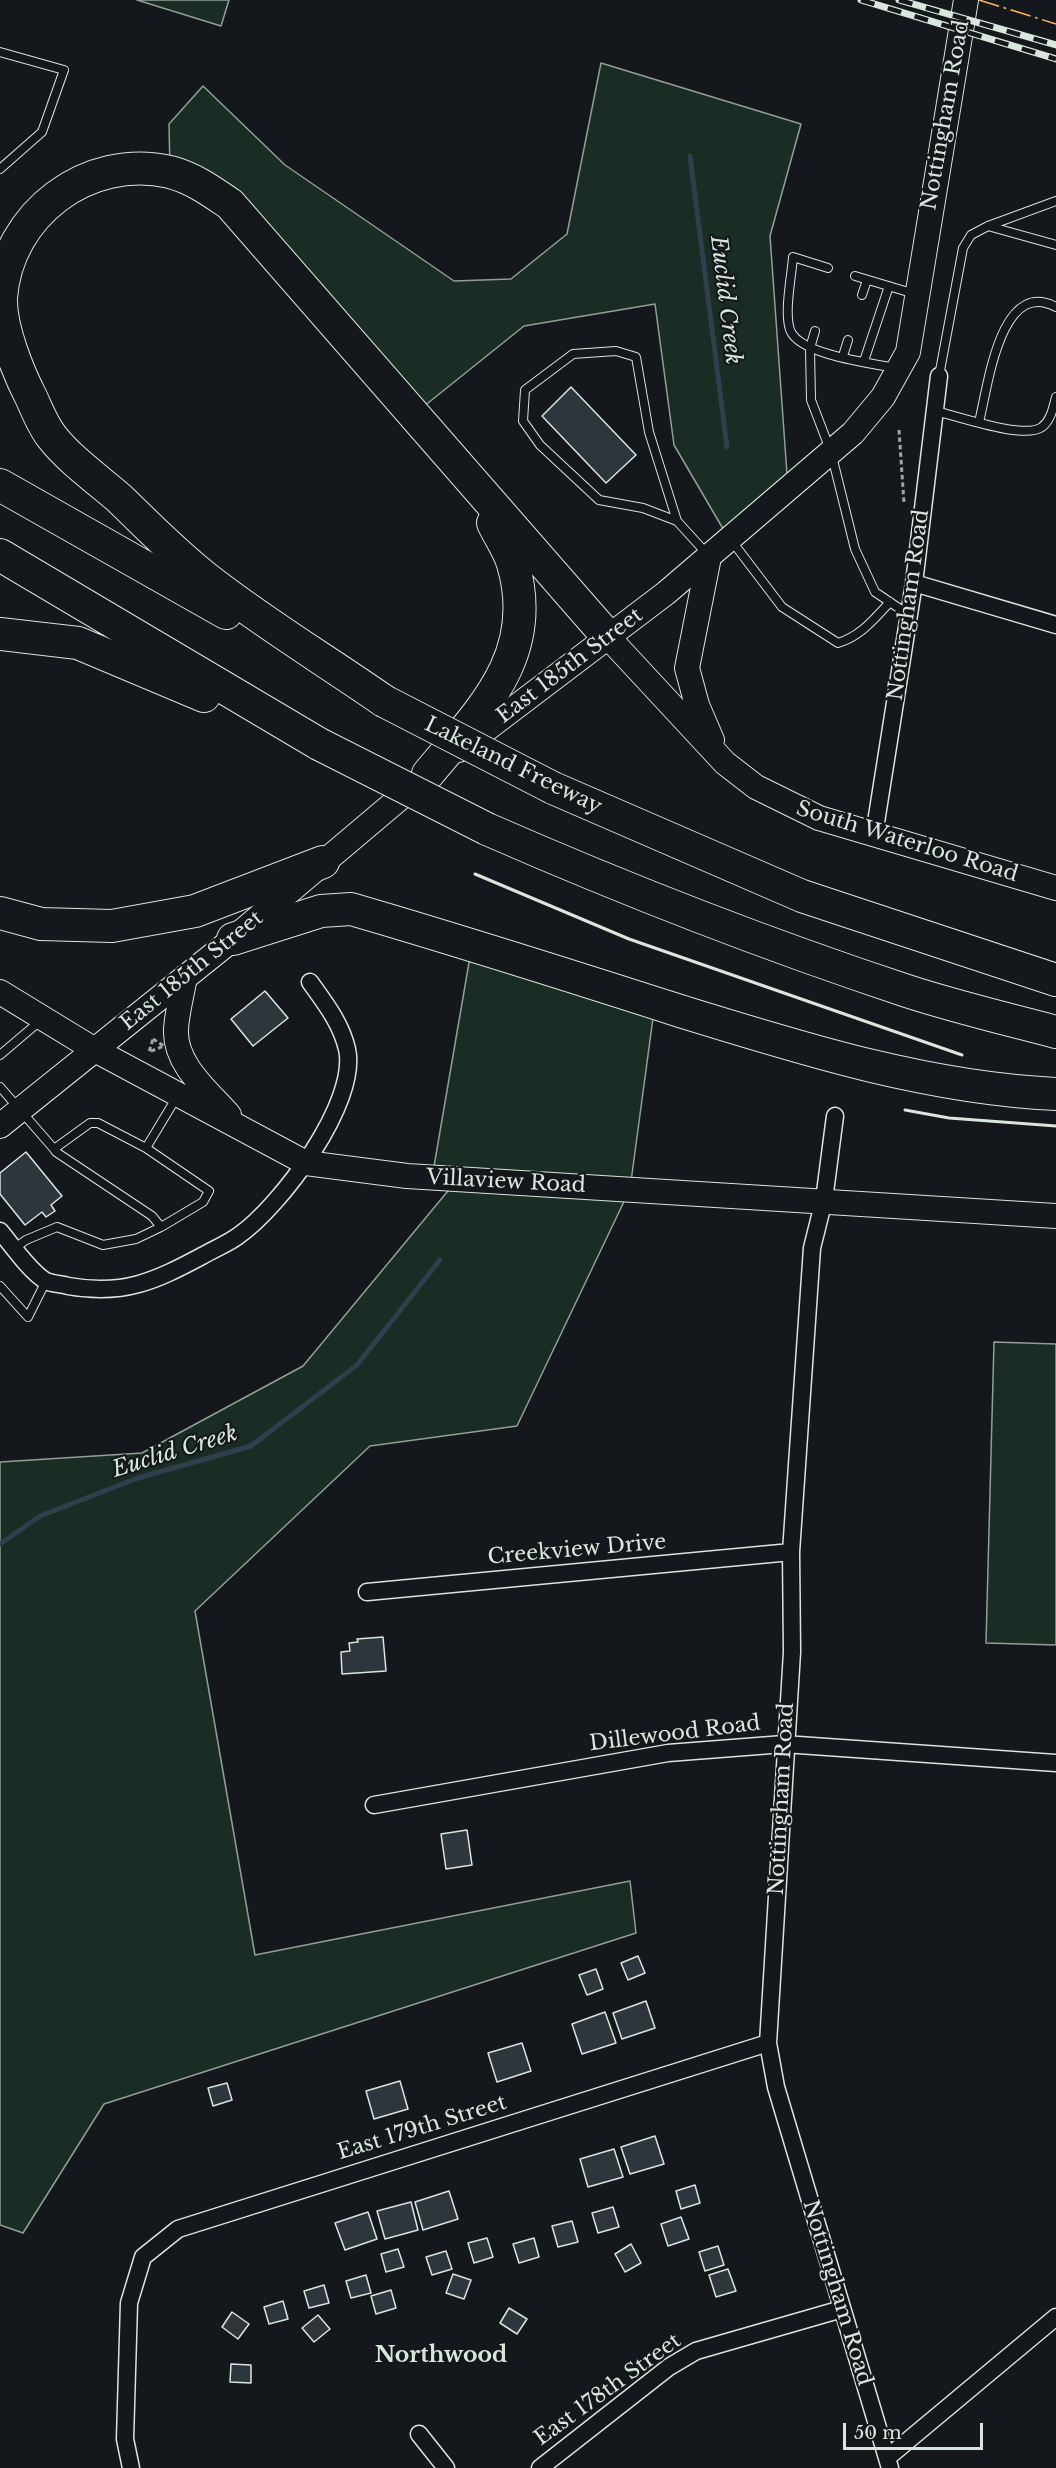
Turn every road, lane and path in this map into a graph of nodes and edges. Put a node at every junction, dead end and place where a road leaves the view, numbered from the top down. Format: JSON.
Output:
{"nodes":[{"id":1,"x":966,"y":0,"type":"edge"},
{"id":2,"x":0,"y":52,"type":"edge"},
{"id":3,"x":0,"y":169,"type":"edge"},
{"id":4,"x":1056,"y":201,"type":"edge"},
{"id":5,"x":988,"y":226,"type":"junction"},
{"id":6,"x":1056,"y":245,"type":"edge"},
{"id":7,"x":920,"y":264,"type":"joint"},
{"id":8,"x":828,"y":268,"type":"dead end"},
{"id":9,"x":855,"y":276,"type":"dead end"},
{"id":10,"x":867,"y":280,"type":"junction"},
{"id":11,"x":889,"y":286,"type":"junction"},
{"id":12,"x":915,"y":294,"type":"junction"},
{"id":13,"x":862,"y":295,"type":"dead end"},
{"id":14,"x":1056,"y":307,"type":"edge"},
{"id":15,"x":815,"y":331,"type":"dead end"},
{"id":16,"x":848,"y":340,"type":"dead end"},
{"id":17,"x":810,"y":348,"type":"junction"},
{"id":18,"x":843,"y":356,"type":"junction"},
{"id":19,"x":864,"y":361,"type":"junction"},
{"id":20,"x":898,"y":369,"type":"junction"},
{"id":21,"x":939,"y":376,"type":"joint"},
{"id":22,"x":1056,"y":398,"type":"edge"},
{"id":23,"x":935,"y":411,"type":"junction"},
{"id":24,"x":979,"y":422,"type":"junction"},
{"id":25,"x":899,"y":430,"type":"dead end"},
{"id":26,"x":831,"y":452,"type":"junction"},
{"id":27,"x":474,"y":484,"type":"junction"},
{"id":28,"x":0,"y":485,"type":"edge"},
{"id":29,"x":922,"y":514,"type":"junction"},
{"id":30,"x":676,"y":521,"type":"junction"},
{"id":31,"x":729,"y":539,"type":"junction"},
{"id":32,"x":0,"y":555,"type":"edge"},
{"id":33,"x":709,"y":556,"type":"junction"},
{"id":34,"x":914,"y":583,"type":"junction"},
{"id":35,"x":890,"y":602,"type":"junction"},
{"id":36,"x":909,"y":615,"type":"junction"},
{"id":37,"x":1056,"y":625,"type":"edge"},
{"id":38,"x":0,"y":634,"type":"edge"},
{"id":39,"x":608,"y":636,"type":"junction"},
{"id":40,"x":384,"y":701,"type":"junction"},
{"id":41,"x":319,"y":744,"type":"junction"},
{"id":42,"x":725,"y":763,"type":"junction"},
{"id":43,"x":428,"y":774,"type":"junction"},
{"id":44,"x":874,"y":835,"type":"junction"},
{"id":45,"x":323,"y":862,"type":"junction"},
{"id":46,"x":1056,"y":888,"type":"edge"},
{"id":47,"x":0,"y":913,"type":"edge"},
{"id":48,"x":233,"y":939,"type":"junction"},
{"id":49,"x":185,"y":977,"type":"junction"},
{"id":50,"x":1056,"y":980,"type":"edge"},
{"id":51,"x":310,"y":982,"type":"dead end"},
{"id":52,"x":0,"y":992,"type":"edge"},
{"id":53,"x":43,"y":1018,"type":"junction"},
{"id":54,"x":1056,"y":1032,"type":"edge"},
{"id":55,"x":95,"y":1050,"type":"junction"},
{"id":56,"x":0,"y":1054,"type":"edge"},
{"id":57,"x":0,"y":1087,"type":"edge"},
{"id":58,"x":1056,"y":1094,"type":"edge"},
{"id":59,"x":179,"y":1095,"type":"junction"},
{"id":60,"x":21,"y":1110,"type":"junction"},
{"id":61,"x":835,"y":1116,"type":"dead end"},
{"id":62,"x":0,"y":1126,"type":"edge"},
{"id":63,"x":241,"y":1128,"type":"junction"},
{"id":64,"x":146,"y":1148,"type":"junction"},
{"id":65,"x":54,"y":1149,"type":"junction"},
{"id":66,"x":306,"y":1163,"type":"junction"},
{"id":67,"x":824,"y":1200,"type":"junction"},
{"id":68,"x":1056,"y":1215,"type":"edge"},
{"id":69,"x":161,"y":1227,"type":"junction"},
{"id":70,"x":6,"y":1242,"type":"edge"},
{"id":71,"x":46,"y":1281,"type":"junction"},
{"id":72,"x":0,"y":1286,"type":"edge"},
{"id":73,"x":791,"y":1552,"type":"junction"},
{"id":74,"x":367,"y":1592,"type":"dead end"},
{"id":75,"x":784,"y":1744,"type":"junction"},
{"id":76,"x":1056,"y":1763,"type":"edge"},
{"id":77,"x":374,"y":1805,"type":"dead end"},
{"id":78,"x":768,"y":2043,"type":"junction"},
{"id":79,"x":842,"y":2309,"type":"junction"},
{"id":80,"x":1056,"y":2317,"type":"edge"},
{"id":81,"x":418,"y":2434,"type":"dead end"},
{"id":82,"x":888,"y":2463,"type":"edge"},
{"id":83,"x":131,"y":2468,"type":"edge"},
{"id":84,"x":446,"y":2468,"type":"edge"},
{"id":85,"x":540,"y":2468,"type":"edge"}],
"edges":[{"from":1,"to":7,"type":"street","name":"Nottingham Road"},
{"from":2,"to":3,"type":"lane"},
{"from":4,"to":5,"type":"lane"},
{"from":5,"to":6,"type":"lane"},
{"from":5,"to":21,"type":"lane"},
{"from":7,"to":12,"type":"street","name":"East 185th Street"},
{"from":8,"to":17,"type":"lane"},
{"from":9,"to":10,"type":"lane"},
{"from":10,"to":11,"type":"lane"},
{"from":10,"to":13,"type":"lane"},
{"from":11,"to":12,"type":"lane"},
{"from":11,"to":19,"type":"lane"},
{"from":12,"to":20,"type":"street","name":"East 185th Street"},
{"from":14,"to":24,"type":"lane"},
{"from":15,"to":17,"type":"lane"},
{"from":16,"to":18,"type":"lane"},
{"from":17,"to":18,"type":"lane"},
{"from":17,"to":26,"type":"lane"},
{"from":18,"to":19,"type":"lane"},
{"from":19,"to":20,"type":"lane"},
{"from":20,"to":26,"type":"street","name":"East 185th Street"},
{"from":21,"to":23,"type":"street","name":"Nottingham Road"},
{"from":22,"to":24,"type":"lane"},
{"from":23,"to":24,"type":"lane"},
{"from":23,"to":29,"type":"street","name":"Nottingham Road"},
{"from":25,"to":29,"type":"path"},
{"from":26,"to":31,"type":"street","name":"East 185th Street"},
{"from":26,"to":35,"type":"lane"},
{"from":27,"to":39,"type":"highway"},
{"from":27,"to":40,"type":"highway"},
{"from":27,"to":43,"type":"highway"},
{"from":28,"to":40,"type":"highway","name":"Lakeland Freeway"},
{"from":29,"to":34,"type":"street","name":"Nottingham Road"},
{"from":30,"to":30,"type":"lane"},
{"from":30,"to":33,"type":"lane"},
{"from":31,"to":33,"type":"street","name":"East 185th Street"},
{"from":31,"to":35,"type":"lane"},
{"from":32,"to":41,"type":"highway"},
{"from":33,"to":39,"type":"street","name":"East 185th Street"},
{"from":33,"to":42,"type":"street"},
{"from":34,"to":36,"type":"street","name":"Nottingham Road"},
{"from":34,"to":37,"type":"street"},
{"from":35,"to":36,"type":"lane"},
{"from":36,"to":44,"type":"street","name":"Nottingham Road"},
{"from":38,"to":41,"type":"highway"},
{"from":39,"to":42,"type":"street","name":"South Waterloo Road"},
{"from":39,"to":43,"type":"street","name":"East 185th Street"},
{"from":40,"to":50,"type":"highway","name":"Lakeland Freeway","bridge":true},
{"from":41,"to":54,"type":"highway","bridge":true},
{"from":42,"to":44,"type":"street","name":"South Waterloo Road"},
{"from":43,"to":45,"type":"street","name":"East 185th Street"},
{"from":44,"to":46,"type":"street","name":"South Waterloo Road"},
{"from":45,"to":47,"type":"highway"},
{"from":45,"to":48,"type":"street","name":"East 185th Street"},
{"from":48,"to":49,"type":"street","name":"East 185th Street"},
{"from":48,"to":58,"type":"highway"},
{"from":49,"to":55,"type":"street","name":"East 185th Street"},
{"from":49,"to":63,"type":"street"},
{"from":51,"to":66,"type":"street"},
{"from":52,"to":53,"type":"street","name":"Villaview Road"},
{"from":53,"to":55,"type":"street","name":"Villaview Road"},
{"from":53,"to":56,"type":"lane"},
{"from":55,"to":59,"type":"street","name":"Villaview Road"},
{"from":55,"to":60,"type":"street","name":"East 185th Street"},
{"from":57,"to":60,"type":"lane"},
{"from":59,"to":63,"type":"street","name":"Villaview Road"},
{"from":59,"to":64,"type":"lane"},
{"from":60,"to":62,"type":"street","name":"East 185th Street"},
{"from":60,"to":65,"type":"lane"},
{"from":61,"to":67,"type":"street","name":"Nottingham Road"},
{"from":63,"to":66,"type":"street","name":"Villaview Road"},
{"from":64,"to":65,"type":"lane"},
{"from":64,"to":69,"type":"lane"},
{"from":65,"to":69,"type":"lane"},
{"from":66,"to":67,"type":"street","name":"Villaview Road"},
{"from":66,"to":71,"type":"street"},
{"from":67,"to":68,"type":"street","name":"Villaview Road"},
{"from":67,"to":73,"type":"street","name":"Nottingham Road"},
{"from":69,"to":70,"type":"lane"},
{"from":70,"to":71,"type":"street"},
{"from":71,"to":72,"type":"lane"},
{"from":73,"to":74,"type":"street","name":"Creekview Drive"},
{"from":73,"to":75,"type":"street","name":"Nottingham Road"},
{"from":75,"to":76,"type":"street","name":"Dillewood Road"},
{"from":75,"to":77,"type":"street","name":"Dillewood Road"},
{"from":75,"to":78,"type":"street","name":"Nottingham Road"},
{"from":78,"to":79,"type":"street","name":"Nottingham Road"},
{"from":78,"to":83,"type":"street","name":"East 179th Street"},
{"from":79,"to":82,"type":"street","name":"Nottingham Road"},
{"from":79,"to":85,"type":"street","name":"East 178th Street"},
{"from":80,"to":82,"type":"street"},
{"from":81,"to":84,"type":"street"}]}
